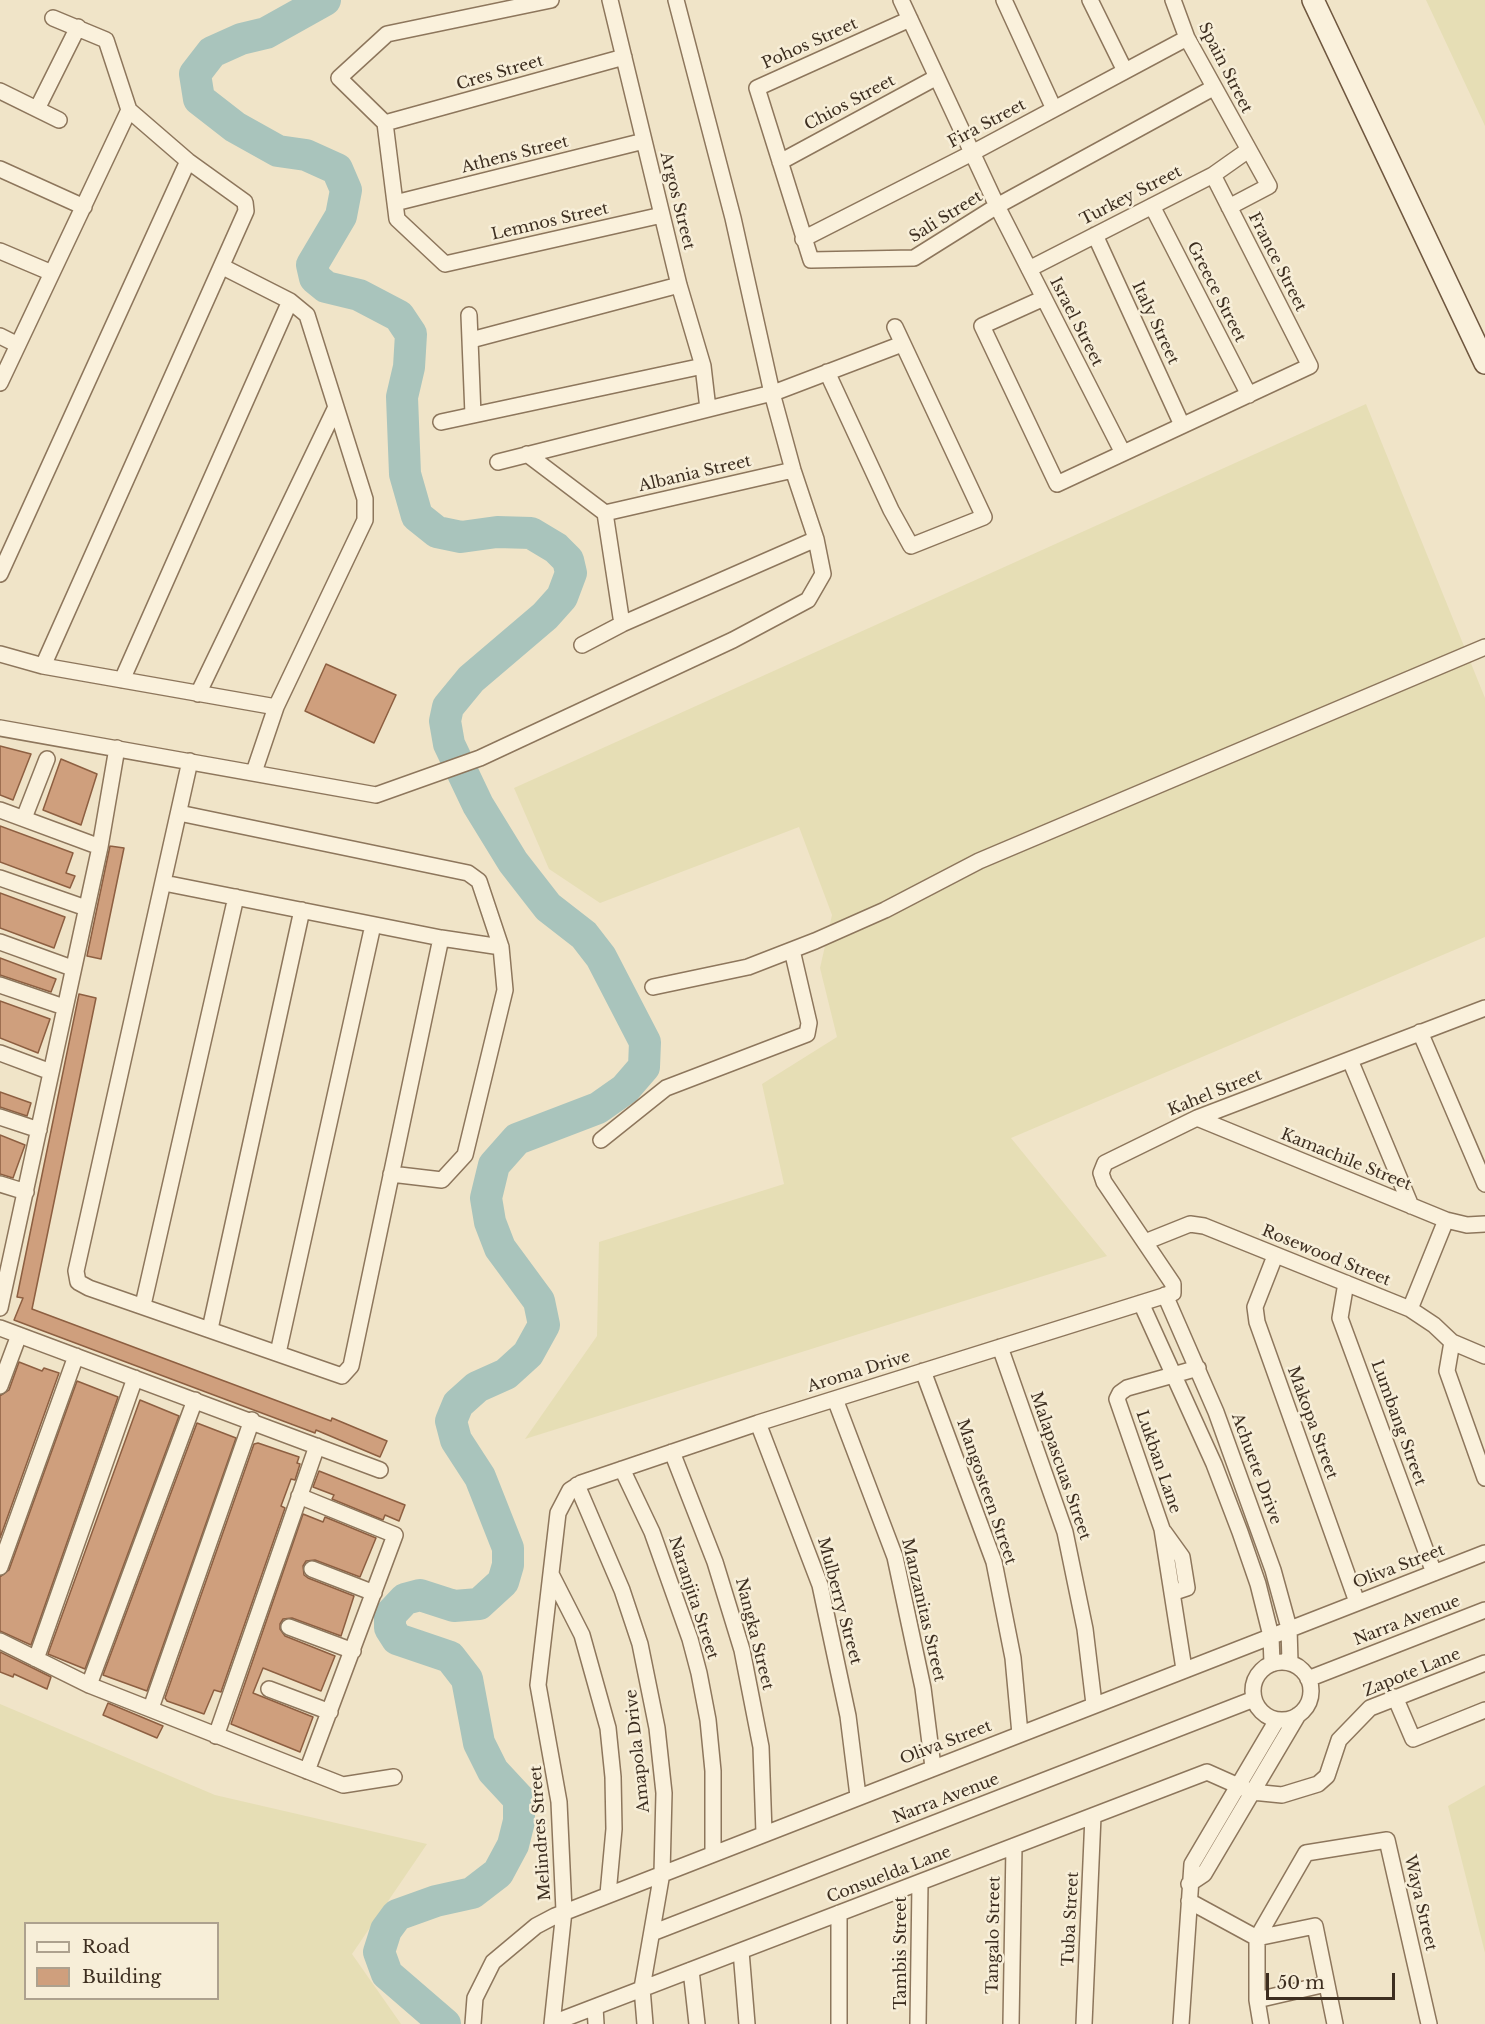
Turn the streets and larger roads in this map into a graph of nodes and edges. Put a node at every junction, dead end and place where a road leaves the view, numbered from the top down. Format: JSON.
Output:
{"nodes":[{"id":1,"x":551,"y":0,"type":"edge"},
{"id":2,"x":610,"y":0,"type":"edge"},
{"id":3,"x":676,"y":0,"type":"edge"},
{"id":4,"x":901,"y":0,"type":"edge"},
{"id":5,"x":1004,"y":0,"type":"edge"},
{"id":6,"x":1090,"y":0,"type":"edge"},
{"id":7,"x":1173,"y":0,"type":"edge"},
{"id":8,"x":1313,"y":0,"type":"edge"},
{"id":9,"x":53,"y":18,"type":"dead end"},
{"id":10,"x":910,"y":19,"type":"junction"},
{"id":11,"x":78,"y":27,"type":"junction"},
{"id":12,"x":1187,"y":38,"type":"junction"},
{"id":13,"x":624,"y":57,"type":"junction"},
{"id":14,"x":1125,"y":71,"type":"junction"},
{"id":15,"x":937,"y":77,"type":"junction"},
{"id":16,"x":757,"y":88,"type":"joint"},
{"id":17,"x":1213,"y":88,"type":"junction"},
{"id":18,"x":0,"y":91,"type":"edge"},
{"id":19,"x":38,"y":109,"type":"junction"},
{"id":20,"x":1054,"y":109,"type":"junction"},
{"id":21,"x":129,"y":110,"type":"junction"},
{"id":22,"x":59,"y":120,"type":"dead end"},
{"id":23,"x":385,"y":123,"type":"junction"},
{"id":24,"x":644,"y":141,"type":"junction"},
{"id":25,"x":1247,"y":151,"type":"junction"},
{"id":26,"x":972,"y":153,"type":"junction"},
{"id":27,"x":188,"y":161,"type":"junction"},
{"id":28,"x":780,"y":162,"type":"junction"},
{"id":29,"x":0,"y":169,"type":"edge"},
{"id":30,"x":1213,"y":175,"type":"junction"},
{"id":31,"x":395,"y":203,"type":"junction"},
{"id":32,"x":997,"y":206,"type":"junction"},
{"id":33,"x":1152,"y":206,"type":"junction"},
{"id":34,"x":84,"y":207,"type":"junction"},
{"id":35,"x":1229,"y":207,"type":"junction"},
{"id":36,"x":662,"y":214,"type":"junction"},
{"id":37,"x":1095,"y":235,"type":"junction"},
{"id":38,"x":803,"y":239,"type":"junction"},
{"id":39,"x":0,"y":251,"type":"edge"},
{"id":40,"x":223,"y":267,"type":"junction"},
{"id":41,"x":1029,"y":269,"type":"junction"},
{"id":42,"x":52,"y":273,"type":"junction"},
{"id":43,"x":679,"y":285,"type":"junction"},
{"id":44,"x":1044,"y":298,"type":"junction"},
{"id":45,"x":290,"y":301,"type":"junction"},
{"id":46,"x":469,"y":315,"type":"dead end"},
{"id":47,"x":895,"y":327,"type":"dead end"},
{"id":48,"x":0,"y":336,"type":"edge"},
{"id":49,"x":471,"y":340,"type":"junction"},
{"id":50,"x":902,"y":344,"type":"junction"},
{"id":51,"x":18,"y":345,"type":"junction"},
{"id":52,"x":1485,"y":363,"type":"edge"},
{"id":53,"x":704,"y":366,"type":"junction"},
{"id":54,"x":827,"y":372,"type":"junction"},
{"id":55,"x":0,"y":383,"type":"edge"},
{"id":56,"x":772,"y":393,"type":"junction"},
{"id":57,"x":1249,"y":395,"type":"junction"},
{"id":58,"x":336,"y":407,"type":"junction"},
{"id":59,"x":708,"y":409,"type":"junction"},
{"id":60,"x":473,"y":415,"type":"junction"},
{"id":61,"x":441,"y":422,"type":"dead end"},
{"id":62,"x":1182,"y":425,"type":"junction"},
{"id":63,"x":1123,"y":453,"type":"junction"},
{"id":64,"x":527,"y":454,"type":"junction"},
{"id":65,"x":498,"y":462,"type":"dead end"},
{"id":66,"x":793,"y":470,"type":"junction"},
{"id":67,"x":605,"y":513,"type":"junction"},
{"id":68,"x":816,"y":540,"type":"junction"},
{"id":69,"x":0,"y":574,"type":"edge"},
{"id":70,"x":622,"y":624,"type":"junction"},
{"id":71,"x":582,"y":645,"type":"dead end"},
{"id":72,"x":1485,"y":647,"type":"edge"},
{"id":73,"x":0,"y":654,"type":"edge"},
{"id":74,"x":43,"y":666,"type":"junction"},
{"id":75,"x":122,"y":680,"type":"junction"},
{"id":76,"x":198,"y":694,"type":"junction"},
{"id":77,"x":276,"y":707,"type":"junction"},
{"id":78,"x":0,"y":728,"type":"edge"},
{"id":79,"x":117,"y":748,"type":"junction"},
{"id":80,"x":47,"y":759,"type":"dead end"},
{"id":81,"x":190,"y":761,"type":"junction"},
{"id":82,"x":254,"y":772,"type":"junction"},
{"id":83,"x":0,"y":810,"type":"edge"},
{"id":84,"x":179,"y":813,"type":"junction"},
{"id":85,"x":24,"y":818,"type":"junction"},
{"id":86,"x":100,"y":847,"type":"junction"},
{"id":87,"x":0,"y":878,"type":"edge"},
{"id":88,"x":164,"y":883,"type":"junction"},
{"id":89,"x":236,"y":897,"type":"junction"},
{"id":90,"x":86,"y":908,"type":"junction"},
{"id":91,"x":302,"y":910,"type":"junction"},
{"id":92,"x":373,"y":925,"type":"junction"},
{"id":93,"x":441,"y":938,"type":"junction"},
{"id":94,"x":0,"y":942,"type":"edge"},
{"id":95,"x":501,"y":947,"type":"junction"},
{"id":96,"x":792,"y":950,"type":"junction"},
{"id":97,"x":72,"y":968,"type":"junction"},
{"id":98,"x":0,"y":985,"type":"edge"},
{"id":99,"x":653,"y":987,"type":"dead end"},
{"id":100,"x":64,"y":1007,"type":"junction"},
{"id":101,"x":1485,"y":1008,"type":"edge"},
{"id":102,"x":1420,"y":1032,"type":"junction"},
{"id":103,"x":0,"y":1053,"type":"edge"},
{"id":104,"x":1350,"y":1060,"type":"junction"},
{"id":105,"x":51,"y":1072,"type":"junction"},
{"id":106,"x":0,"y":1117,"type":"edge"},
{"id":107,"x":1197,"y":1118,"type":"junction"},
{"id":108,"x":39,"y":1130,"type":"junction"},
{"id":109,"x":601,"y":1140,"type":"dead end"},
{"id":110,"x":392,"y":1174,"type":"junction"},
{"id":111,"x":0,"y":1184,"type":"edge"},
{"id":112,"x":1485,"y":1184,"type":"edge"},
{"id":113,"x":26,"y":1192,"type":"junction"},
{"id":114,"x":1411,"y":1206,"type":"junction"},
{"id":115,"x":1446,"y":1220,"type":"junction"},
{"id":116,"x":1485,"y":1224,"type":"edge"},
{"id":117,"x":1145,"y":1242,"type":"junction"},
{"id":118,"x":1275,"y":1256,"type":"junction"},
{"id":119,"x":5,"y":1262,"type":"edge"},
{"id":120,"x":1346,"y":1283,"type":"junction"},
{"id":121,"x":1169,"y":1294,"type":"junction"},
{"id":122,"x":1141,"y":1303,"type":"junction"},
{"id":123,"x":143,"y":1305,"type":"junction"},
{"id":124,"x":0,"y":1308,"type":"edge"},
{"id":125,"x":1410,"y":1309,"type":"junction"},
{"id":126,"x":0,"y":1328,"type":"edge"},
{"id":127,"x":210,"y":1329,"type":"junction"},
{"id":128,"x":19,"y":1335,"type":"junction"},
{"id":129,"x":1452,"y":1342,"type":"junction"},
{"id":130,"x":1000,"y":1347,"type":"junction"},
{"id":131,"x":278,"y":1353,"type":"junction"},
{"id":132,"x":76,"y":1356,"type":"junction"},
{"id":133,"x":1485,"y":1356,"type":"edge"},
{"id":134,"x":1198,"y":1368,"type":"junction"},
{"id":135,"x":923,"y":1371,"type":"junction"},
{"id":136,"x":1173,"y":1374,"type":"junction"},
{"id":137,"x":135,"y":1377,"type":"junction"},
{"id":138,"x":0,"y":1386,"type":"edge"},
{"id":139,"x":835,"y":1399,"type":"junction"},
{"id":140,"x":195,"y":1400,"type":"junction"},
{"id":141,"x":252,"y":1420,"type":"junction"},
{"id":142,"x":758,"y":1423,"type":"junction"},
{"id":143,"x":317,"y":1446,"type":"junction"},
{"id":144,"x":672,"y":1452,"type":"junction"},
{"id":145,"x":622,"y":1469,"type":"junction"},
{"id":146,"x":380,"y":1470,"type":"dead end"},
{"id":147,"x":1485,"y":1478,"type":"edge"},
{"id":148,"x":576,"y":1485,"type":"junction"},
{"id":149,"x":299,"y":1496,"type":"junction"},
{"id":150,"x":563,"y":1499,"type":"joint"},
{"id":151,"x":1485,"y":1552,"type":"edge"},
{"id":152,"x":0,"y":1567,"type":"edge"},
{"id":153,"x":312,"y":1569,"type":"dead end"},
{"id":154,"x":551,"y":1574,"type":"junction"},
{"id":155,"x":1434,"y":1574,"type":"junction"},
{"id":156,"x":374,"y":1593,"type":"junction"},
{"id":157,"x":1357,"y":1602,"type":"junction"},
{"id":158,"x":1485,"y":1610,"type":"edge"},
{"id":159,"x":289,"y":1626,"type":"dead end"},
{"id":160,"x":1289,"y":1628,"type":"junction"},
{"id":161,"x":1271,"y":1636,"type":"junction"},
{"id":162,"x":0,"y":1641,"type":"edge"},
{"id":163,"x":352,"y":1651,"type":"junction"},
{"id":164,"x":36,"y":1659,"type":"junction"},
{"id":165,"x":1290,"y":1662,"type":"junction"},
{"id":166,"x":1485,"y":1663,"type":"edge"},
{"id":167,"x":1272,"y":1664,"type":"junction"},
{"id":168,"x":1184,"y":1669,"type":"junction"},
{"id":169,"x":1308,"y":1679,"type":"junction"},
{"id":170,"x":89,"y":1685,"type":"junction"},
{"id":171,"x":269,"y":1689,"type":"dead end"},
{"id":172,"x":1395,"y":1697,"type":"junction"},
{"id":173,"x":1254,"y":1699,"type":"junction"},
{"id":174,"x":1095,"y":1704,"type":"junction"},
{"id":175,"x":151,"y":1708,"type":"junction"},
{"id":176,"x":1485,"y":1710,"type":"edge"},
{"id":177,"x":330,"y":1712,"type":"junction"},
{"id":178,"x":1298,"y":1715,"type":"junction"},
{"id":179,"x":1277,"y":1720,"type":"junction"},
{"id":180,"x":1020,"y":1734,"type":"junction"},
{"id":181,"x":216,"y":1736,"type":"junction"},
{"id":182,"x":933,"y":1767,"type":"junction"},
{"id":183,"x":307,"y":1772,"type":"junction"},
{"id":184,"x":394,"y":1777,"type":"dead end"},
{"id":185,"x":1245,"y":1788,"type":"junction"},
{"id":186,"x":858,"y":1796,"type":"junction"},
{"id":187,"x":1093,"y":1816,"type":"junction"},
{"id":188,"x":764,"y":1833,"type":"junction"},
{"id":189,"x":1014,"y":1846,"type":"junction"},
{"id":190,"x":713,"y":1853,"type":"junction"},
{"id":191,"x":662,"y":1873,"type":"junction"},
{"id":192,"x":920,"y":1882,"type":"junction"},
{"id":193,"x":608,"y":1894,"type":"junction"},
{"id":194,"x":1189,"y":1901,"type":"junction"},
{"id":195,"x":564,"y":1911,"type":"junction"},
{"id":196,"x":839,"y":1913,"type":"junction"},
{"id":197,"x":652,"y":1933,"type":"junction"},
{"id":198,"x":1257,"y":1938,"type":"junction"},
{"id":199,"x":741,"y":1951,"type":"junction"},
{"id":200,"x":692,"y":1970,"type":"junction"},
{"id":201,"x":1326,"y":1984,"type":"junction"},
{"id":202,"x":642,"y":1988,"type":"junction"},
{"id":203,"x":1257,"y":2000,"type":"junction"},
{"id":204,"x":595,"y":2007,"type":"junction"},
{"id":205,"x":473,"y":2024,"type":"edge"},
{"id":206,"x":553,"y":2024,"type":"edge"},
{"id":207,"x":596,"y":2024,"type":"edge"},
{"id":208,"x":645,"y":2024,"type":"edge"},
{"id":209,"x":697,"y":2024,"type":"edge"},
{"id":210,"x":747,"y":2024,"type":"edge"},
{"id":211,"x":839,"y":2024,"type":"edge"},
{"id":212,"x":918,"y":2024,"type":"edge"},
{"id":213,"x":1011,"y":2024,"type":"edge"},
{"id":214,"x":1084,"y":2024,"type":"edge"},
{"id":215,"x":1181,"y":2024,"type":"edge"},
{"id":216,"x":1261,"y":2024,"type":"edge"},
{"id":217,"x":1335,"y":2024,"type":"edge"},
{"id":218,"x":1429,"y":2024,"type":"edge"}],
"edges":[{"from":1,"to":23,"type":"street"},
{"from":2,"to":13,"type":"street","name":"Argos Street"},
{"from":3,"to":56,"type":"street"},
{"from":4,"to":10,"type":"street","name":"Israel Street"},
{"from":5,"to":20,"type":"street"},
{"from":6,"to":14,"type":"street"},
{"from":7,"to":12,"type":"street","name":"Spain Street"},
{"from":8,"to":52,"type":"street"},
{"from":9,"to":11,"type":"street"},
{"from":10,"to":15,"type":"street","name":"Israel Street"},
{"from":10,"to":16,"type":"street","name":"Pohos Street"},
{"from":11,"to":19,"type":"street"},
{"from":11,"to":21,"type":"street"},
{"from":12,"to":14,"type":"street","name":"Fira Street"},
{"from":12,"to":17,"type":"street","name":"Spain Street"},
{"from":13,"to":23,"type":"street","name":"Cres Street"},
{"from":13,"to":24,"type":"street","name":"Argos Street"},
{"from":14,"to":20,"type":"street","name":"Fira Street"},
{"from":15,"to":26,"type":"street","name":"Israel Street"},
{"from":15,"to":28,"type":"street","name":"Chios Street"},
{"from":16,"to":28,"type":"street","name":"Sali Street"},
{"from":17,"to":25,"type":"street","name":"Spain Street"},
{"from":17,"to":32,"type":"street","name":"Sali Street"},
{"from":18,"to":19,"type":"street"},
{"from":19,"to":22,"type":"street"},
{"from":20,"to":26,"type":"street","name":"Fira Street"},
{"from":21,"to":27,"type":"street"},
{"from":21,"to":34,"type":"street"},
{"from":23,"to":31,"type":"street"},
{"from":24,"to":31,"type":"street","name":"Athens Street"},
{"from":24,"to":36,"type":"street","name":"Argos Street"},
{"from":25,"to":30,"type":"street","name":"Turkey Street"},
{"from":25,"to":35,"type":"street","name":"Spain Street"},
{"from":26,"to":32,"type":"street","name":"Israel Street"},
{"from":26,"to":38,"type":"street","name":"Fira Street"},
{"from":27,"to":40,"type":"street"},
{"from":27,"to":69,"type":"street"},
{"from":28,"to":38,"type":"street","name":"Sali Street"},
{"from":29,"to":34,"type":"street"},
{"from":30,"to":33,"type":"street","name":"Turkey Street"},
{"from":30,"to":35,"type":"street","name":"France Street"},
{"from":31,"to":36,"type":"street","name":"Lemnos Street"},
{"from":32,"to":38,"type":"street","name":"Sali Street"},
{"from":32,"to":41,"type":"street","name":"Israel Street"},
{"from":33,"to":37,"type":"street","name":"Turkey Street"},
{"from":33,"to":57,"type":"street","name":"Greece Street"},
{"from":34,"to":42,"type":"street"},
{"from":35,"to":57,"type":"street","name":"France Street"},
{"from":36,"to":43,"type":"street","name":"Argos Street"},
{"from":37,"to":41,"type":"street","name":"Turkey Street"},
{"from":37,"to":62,"type":"street","name":"Italy Street"},
{"from":39,"to":42,"type":"street"},
{"from":40,"to":45,"type":"street"},
{"from":40,"to":74,"type":"street"},
{"from":41,"to":44,"type":"street","name":"Israel Street"},
{"from":42,"to":51,"type":"street"},
{"from":43,"to":49,"type":"street"},
{"from":43,"to":53,"type":"street","name":"Argos Street"},
{"from":44,"to":63,"type":"street","name":"Israel Street"},
{"from":44,"to":63,"type":"street"},
{"from":45,"to":58,"type":"street"},
{"from":45,"to":75,"type":"street"},
{"from":46,"to":49,"type":"street"},
{"from":47,"to":50,"type":"street"},
{"from":48,"to":51,"type":"street"},
{"from":49,"to":60,"type":"street"},
{"from":50,"to":54,"type":"street"},
{"from":50,"to":54,"type":"street"},
{"from":51,"to":55,"type":"street"},
{"from":53,"to":59,"type":"street","name":"Argos Street"},
{"from":53,"to":60,"type":"street"},
{"from":54,"to":56,"type":"street"},
{"from":56,"to":59,"type":"street"},
{"from":56,"to":66,"type":"street"},
{"from":57,"to":62,"type":"street"},
{"from":58,"to":76,"type":"street"},
{"from":58,"to":77,"type":"street"},
{"from":59,"to":64,"type":"street"},
{"from":60,"to":61,"type":"street"},
{"from":62,"to":63,"type":"street"},
{"from":64,"to":65,"type":"street"},
{"from":64,"to":67,"type":"street"},
{"from":66,"to":67,"type":"street","name":"Albania Street"},
{"from":66,"to":68,"type":"street"},
{"from":67,"to":70,"type":"street"},
{"from":68,"to":70,"type":"street"},
{"from":68,"to":82,"type":"street"},
{"from":70,"to":71,"type":"street"},
{"from":72,"to":96,"type":"street"},
{"from":73,"to":74,"type":"street"},
{"from":74,"to":75,"type":"street"},
{"from":75,"to":76,"type":"street"},
{"from":76,"to":77,"type":"street"},
{"from":77,"to":82,"type":"street"},
{"from":78,"to":79,"type":"street"},
{"from":79,"to":81,"type":"street"},
{"from":79,"to":86,"type":"street"},
{"from":80,"to":85,"type":"street"},
{"from":81,"to":82,"type":"street"},
{"from":81,"to":84,"type":"street"},
{"from":83,"to":85,"type":"street"},
{"from":84,"to":88,"type":"street"},
{"from":84,"to":95,"type":"street"},
{"from":85,"to":86,"type":"street"},
{"from":86,"to":90,"type":"street"},
{"from":87,"to":90,"type":"street"},
{"from":88,"to":89,"type":"street"},
{"from":88,"to":123,"type":"street"},
{"from":89,"to":91,"type":"street"},
{"from":89,"to":123,"type":"street"},
{"from":90,"to":97,"type":"street"},
{"from":91,"to":92,"type":"street"},
{"from":91,"to":127,"type":"street"},
{"from":92,"to":93,"type":"street"},
{"from":92,"to":131,"type":"street"},
{"from":93,"to":95,"type":"street"},
{"from":93,"to":110,"type":"street"},
{"from":94,"to":97,"type":"street"},
{"from":95,"to":110,"type":"street"},
{"from":96,"to":99,"type":"street"},
{"from":96,"to":109,"type":"street"},
{"from":97,"to":100,"type":"street"},
{"from":98,"to":100,"type":"street"},
{"from":100,"to":105,"type":"street"},
{"from":101,"to":102,"type":"street","name":"Kahel Street"},
{"from":102,"to":104,"type":"street","name":"Kahel Street"},
{"from":102,"to":112,"type":"street"},
{"from":103,"to":105,"type":"street"},
{"from":104,"to":107,"type":"street","name":"Kahel Street"},
{"from":104,"to":114,"type":"street"},
{"from":105,"to":108,"type":"street"},
{"from":106,"to":108,"type":"street"},
{"from":107,"to":114,"type":"street","name":"Kamachile Street"},
{"from":107,"to":117,"type":"street","name":"Kahel Street"},
{"from":108,"to":113,"type":"street"},
{"from":110,"to":131,"type":"street"},
{"from":111,"to":113,"type":"street"},
{"from":113,"to":119,"type":"street"},
{"from":114,"to":115,"type":"street","name":"Kamachile Street"},
{"from":115,"to":116,"type":"street","name":"Kamachile Street"},
{"from":115,"to":125,"type":"street"},
{"from":117,"to":118,"type":"street","name":"Rosewood Street"},
{"from":117,"to":121,"type":"street","name":"Kahel Street"},
{"from":118,"to":120,"type":"street","name":"Rosewood Street"},
{"from":118,"to":157,"type":"street","name":"Makopa Street"},
{"from":119,"to":124,"type":"street"},
{"from":120,"to":125,"type":"street","name":"Rosewood Street"},
{"from":120,"to":155,"type":"street","name":"Lumbang Street"},
{"from":121,"to":122,"type":"street","name":"Aroma Drive"},
{"from":121,"to":134,"type":"street","name":"Achuete Drive"},
{"from":122,"to":130,"type":"street","name":"Aroma Drive"},
{"from":122,"to":136,"type":"street"},
{"from":123,"to":127,"type":"street"},
{"from":125,"to":129,"type":"street","name":"Rosewood Street"},
{"from":126,"to":128,"type":"street"},
{"from":127,"to":131,"type":"street"},
{"from":128,"to":132,"type":"street"},
{"from":128,"to":138,"type":"street"},
{"from":129,"to":133,"type":"street","name":"Rosewood Street"},
{"from":129,"to":147,"type":"street"},
{"from":130,"to":135,"type":"street","name":"Aroma Drive"},
{"from":130,"to":174,"type":"street","name":"Malapascuas Street"},
{"from":132,"to":137,"type":"street"},
{"from":132,"to":152,"type":"street"},
{"from":134,"to":136,"type":"street"},
{"from":134,"to":160,"type":"street","name":"Achuete Drive"},
{"from":135,"to":139,"type":"street","name":"Aroma Drive"},
{"from":135,"to":180,"type":"street","name":"Mangosteen Street"},
{"from":136,"to":161,"type":"street"},
{"from":136,"to":168,"type":"street","name":"Lukban Lane"},
{"from":137,"to":140,"type":"street"},
{"from":137,"to":164,"type":"street"},
{"from":139,"to":142,"type":"street","name":"Aroma Drive"},
{"from":139,"to":182,"type":"street","name":"Manzanitas Street"},
{"from":140,"to":141,"type":"street"},
{"from":140,"to":170,"type":"street"},
{"from":141,"to":143,"type":"street"},
{"from":141,"to":175,"type":"street"},
{"from":142,"to":144,"type":"street","name":"Aroma Drive"},
{"from":142,"to":186,"type":"street","name":"Mulberry Street"},
{"from":143,"to":146,"type":"street"},
{"from":143,"to":149,"type":"street"},
{"from":144,"to":145,"type":"street","name":"Aroma Drive"},
{"from":144,"to":188,"type":"street","name":"Nangka Street"},
{"from":145,"to":148,"type":"street","name":"Aroma Drive"},
{"from":145,"to":190,"type":"street","name":"Naranjita Street"},
{"from":148,"to":150,"type":"street","name":"Aroma Drive"},
{"from":148,"to":191,"type":"street","name":"Amapola Drive"},
{"from":149,"to":156,"type":"street"},
{"from":149,"to":181,"type":"street"},
{"from":150,"to":154,"type":"street","name":"Melindres Street"},
{"from":151,"to":155,"type":"street","name":"Oliva Street"},
{"from":153,"to":156,"type":"street"},
{"from":154,"to":193,"type":"street"},
{"from":154,"to":195,"type":"street","name":"Melindres Street"},
{"from":155,"to":157,"type":"street","name":"Oliva Street"},
{"from":156,"to":163,"type":"street"},
{"from":157,"to":160,"type":"street","name":"Oliva Street"},
{"from":158,"to":169,"type":"street","name":"Narra Avenue"},
{"from":159,"to":163,"type":"street"},
{"from":160,"to":161,"type":"street","name":"Oliva Street"},
{"from":160,"to":165,"type":"street","name":"Achuete Drive"},
{"from":161,"to":167,"type":"street"},
{"from":161,"to":168,"type":"street","name":"Oliva Street"},
{"from":162,"to":164,"type":"street"},
{"from":163,"to":177,"type":"street"},
{"from":164,"to":170,"type":"street"},
{"from":165,"to":167,"type":"street"},
{"from":165,"to":169,"type":"street"},
{"from":166,"to":172,"type":"street","name":"Zapote Lane"},
{"from":167,"to":173,"type":"street"},
{"from":168,"to":174,"type":"street","name":"Oliva Street"},
{"from":169,"to":178,"type":"street"},
{"from":170,"to":175,"type":"street"},
{"from":171,"to":177,"type":"street"},
{"from":172,"to":176,"type":"street"},
{"from":172,"to":185,"type":"street","name":"Zapote Lane"},
{"from":173,"to":179,"type":"street"},
{"from":173,"to":197,"type":"street","name":"Narra Avenue"},
{"from":174,"to":180,"type":"street","name":"Oliva Street"},
{"from":175,"to":181,"type":"street"},
{"from":177,"to":183,"type":"street"},
{"from":178,"to":179,"type":"street"},
{"from":178,"to":185,"type":"street"},
{"from":179,"to":185,"type":"street"},
{"from":180,"to":182,"type":"street","name":"Oliva Street"},
{"from":181,"to":183,"type":"street"},
{"from":182,"to":186,"type":"street","name":"Oliva Street"},
{"from":183,"to":184,"type":"street"},
{"from":185,"to":187,"type":"street","name":"Consuelda Lane"},
{"from":185,"to":194,"type":"street"},
{"from":186,"to":188,"type":"street","name":"Oliva Street"},
{"from":187,"to":189,"type":"street","name":"Consuelda Lane"},
{"from":187,"to":214,"type":"street","name":"Tuba Street"},
{"from":188,"to":190,"type":"street","name":"Oliva Street"},
{"from":189,"to":192,"type":"street","name":"Consuelda Lane"},
{"from":189,"to":213,"type":"street","name":"Tangalo Street"},
{"from":190,"to":191,"type":"street","name":"Oliva Street"},
{"from":191,"to":193,"type":"street","name":"Oliva Street"},
{"from":191,"to":197,"type":"street","name":"Amapola Drive"},
{"from":192,"to":196,"type":"street","name":"Consuelda Lane"},
{"from":192,"to":212,"type":"street","name":"Tambis Street"},
{"from":193,"to":195,"type":"street","name":"Oliva Street"},
{"from":194,"to":198,"type":"street"},
{"from":194,"to":215,"type":"street"},
{"from":195,"to":205,"type":"street","name":"Oliva Street"},
{"from":195,"to":206,"type":"street","name":"Melindres Street"},
{"from":196,"to":199,"type":"street","name":"Consuelda Lane"},
{"from":196,"to":211,"type":"street"},
{"from":197,"to":202,"type":"street","name":"Amapola Drive"},
{"from":198,"to":201,"type":"street"},
{"from":198,"to":203,"type":"street","name":"Waya Street"},
{"from":198,"to":218,"type":"street","name":"Waya Street"},
{"from":199,"to":200,"type":"street","name":"Consuelda Lane"},
{"from":199,"to":210,"type":"street"},
{"from":200,"to":202,"type":"street","name":"Consuelda Lane"},
{"from":200,"to":209,"type":"street"},
{"from":201,"to":203,"type":"street"},
{"from":201,"to":217,"type":"street"},
{"from":202,"to":204,"type":"street","name":"Consuelda Lane"},
{"from":202,"to":208,"type":"street","name":"Amapola Drive"},
{"from":203,"to":216,"type":"street","name":"Waya Street"},
{"from":204,"to":206,"type":"street","name":"Consuelda Lane"},
{"from":204,"to":207,"type":"street"}]}
